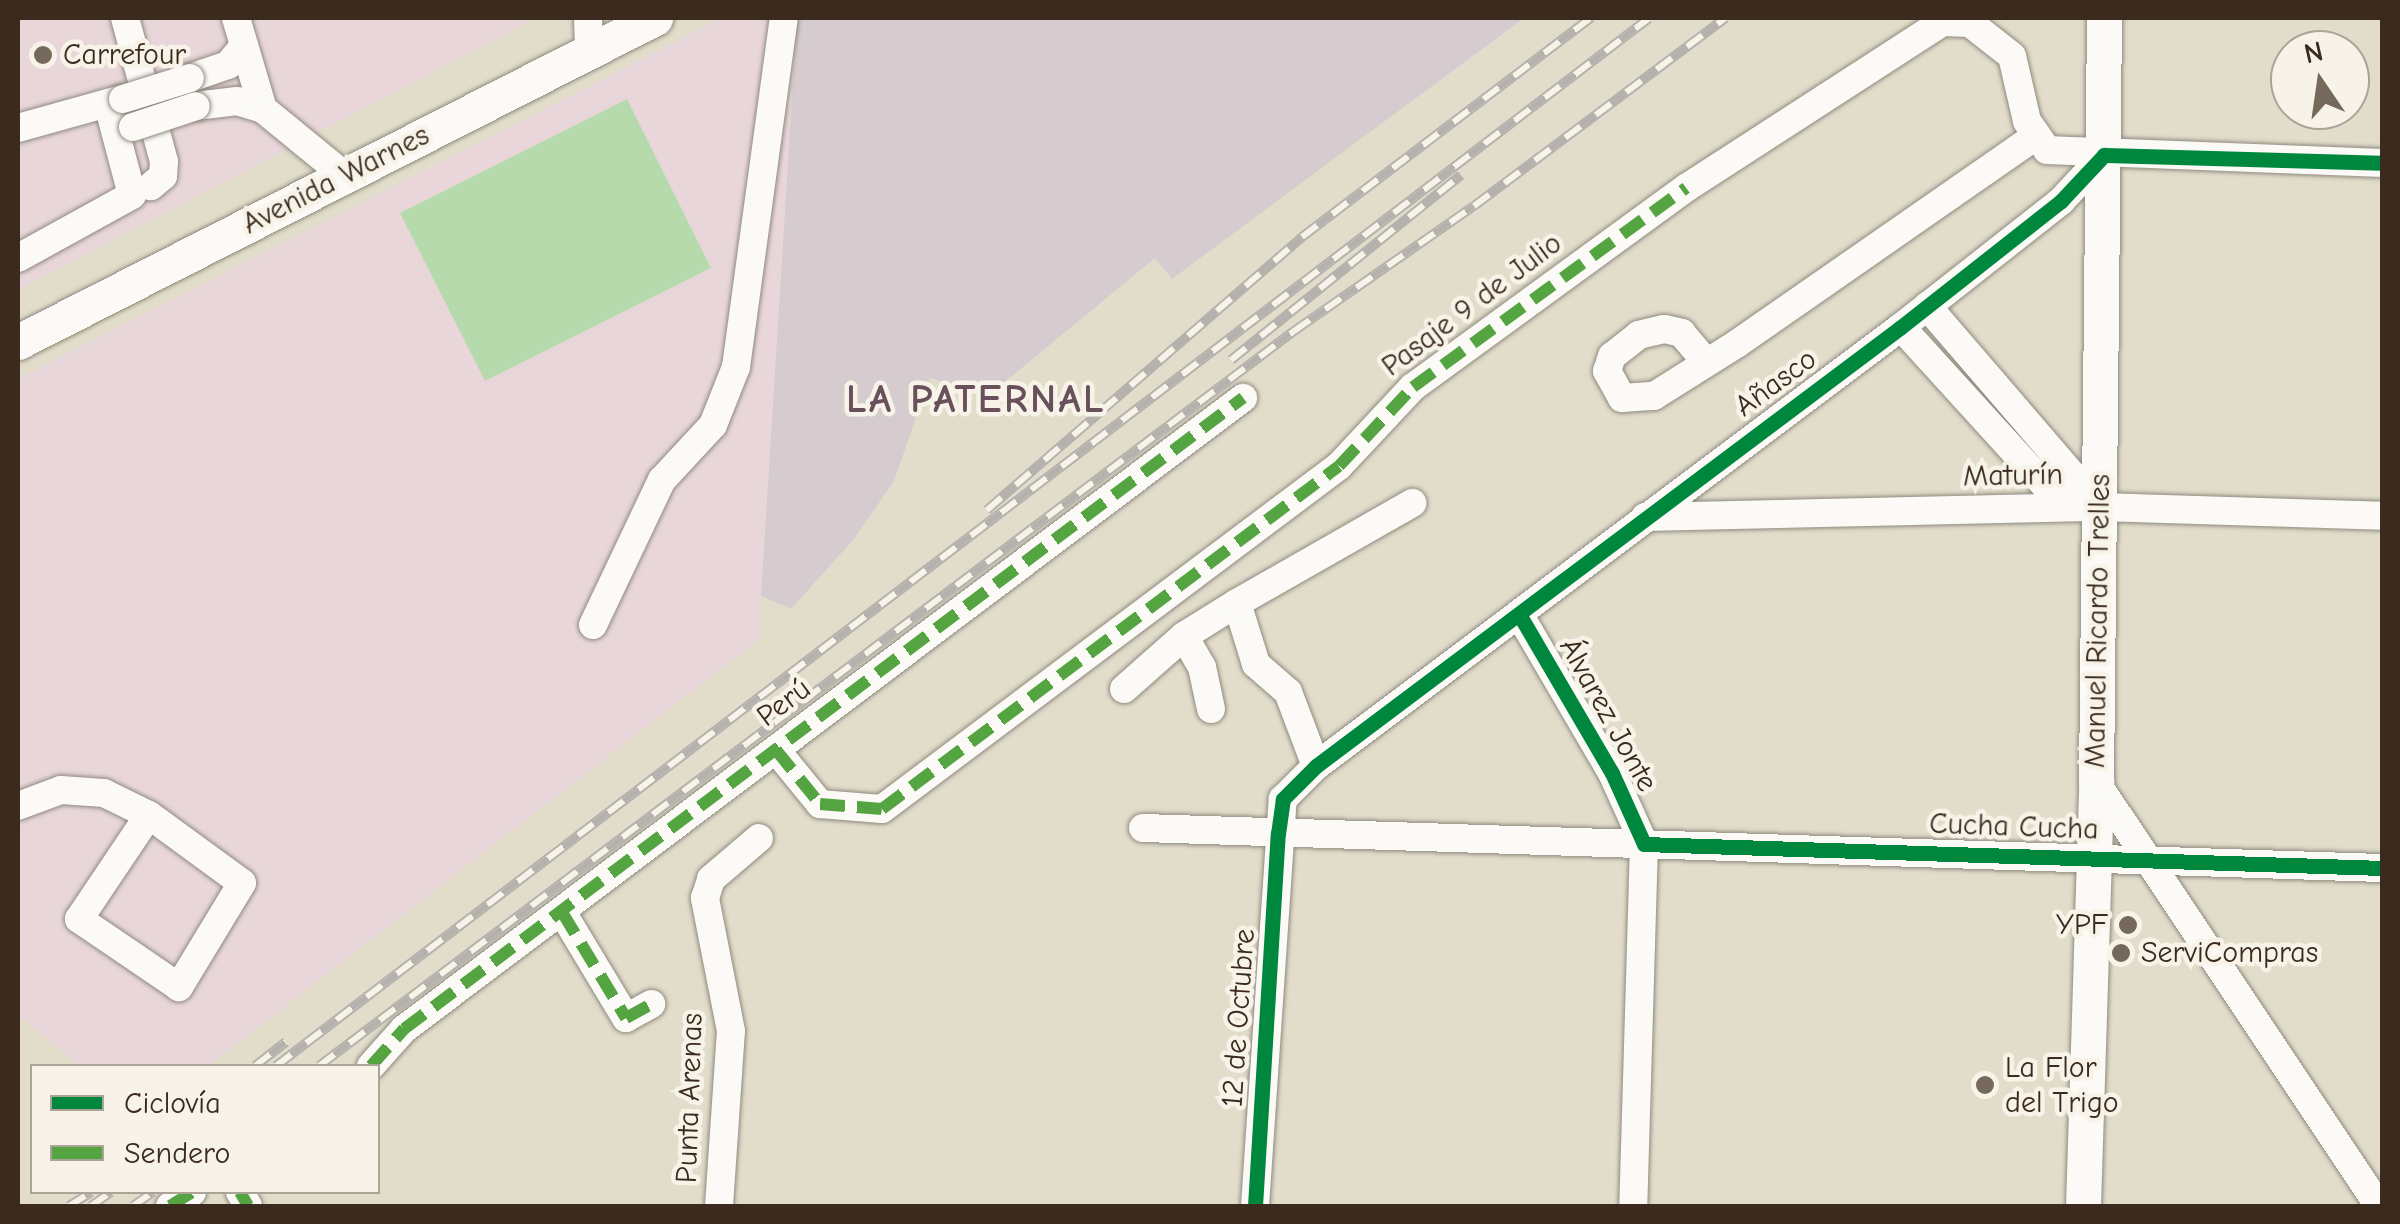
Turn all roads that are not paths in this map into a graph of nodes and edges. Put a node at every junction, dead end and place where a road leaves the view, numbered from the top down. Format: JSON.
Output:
{"nodes":[{"id":1,"x":125,"y":18,"type":"edge"},
{"id":2,"x":236,"y":18,"type":"edge"},
{"id":3,"x":655,"y":18,"type":"edge"},
{"id":4,"x":784,"y":18,"type":"edge"},
{"id":5,"x":2104,"y":18,"type":"edge"},
{"id":6,"x":588,"y":34,"type":"edge"},
{"id":7,"x":244,"y":46,"type":"junction"},
{"id":8,"x":116,"y":101,"type":"junction"},
{"id":9,"x":263,"y":110,"type":"junction"},
{"id":10,"x":18,"y":128,"type":"edge"},
{"id":11,"x":125,"y":130,"type":"junction"},
{"id":12,"x":2033,"y":138,"type":"junction"},
{"id":13,"x":2104,"y":156,"type":"junction"},
{"id":14,"x":2382,"y":162,"type":"edge"},
{"id":15,"x":346,"y":177,"type":"junction"},
{"id":16,"x":152,"y":186,"type":"dead end"},
{"id":17,"x":18,"y":258,"type":"edge"},
{"id":18,"x":1928,"y":306,"type":"junction"},
{"id":19,"x":1901,"y":327,"type":"junction"},
{"id":20,"x":18,"y":342,"type":"edge"},
{"id":21,"x":1706,"y":362,"type":"dead end"},
{"id":22,"x":1243,"y":398,"type":"dead end"},
{"id":23,"x":1412,"y":503,"type":"dead end"},
{"id":24,"x":2100,"y":507,"type":"junction"},
{"id":25,"x":2382,"y":516,"type":"edge"},
{"id":26,"x":1645,"y":517,"type":"junction"},
{"id":27,"x":1236,"y":602,"type":"junction"},
{"id":28,"x":1519,"y":614,"type":"junction"},
{"id":29,"x":593,"y":625,"type":"dead end"},
{"id":30,"x":1184,"y":636,"type":"junction"},
{"id":31,"x":1124,"y":689,"type":"dead end"},
{"id":32,"x":1211,"y":709,"type":"dead end"},
{"id":33,"x":776,"y":750,"type":"junction"},
{"id":34,"x":1316,"y":766,"type":"junction"},
{"id":35,"x":2096,"y":782,"type":"junction"},
{"id":36,"x":18,"y":806,"type":"edge"},
{"id":37,"x":149,"y":815,"type":"junction"},
{"id":38,"x":1143,"y":828,"type":"dead end"},
{"id":39,"x":1278,"y":834,"type":"junction"},
{"id":40,"x":759,"y":838,"type":"dead end"},
{"id":41,"x":1644,"y":844,"type":"junction"},
{"id":42,"x":2094,"y":857,"type":"junction"},
{"id":43,"x":2145,"y":858,"type":"junction"},
{"id":44,"x":2382,"y":868,"type":"edge"},
{"id":45,"x":562,"y":912,"type":"junction"},
{"id":46,"x":651,"y":1004,"type":"dead end"},
{"id":47,"x":373,"y":1064,"type":"edge"},
{"id":48,"x":719,"y":1206,"type":"edge"},
{"id":49,"x":1255,"y":1206,"type":"edge"},
{"id":50,"x":1633,"y":1206,"type":"edge"},
{"id":51,"x":2083,"y":1206,"type":"edge"},
{"id":52,"x":2379,"y":1206,"type":"edge"}],
"edges":[{"from":1,"to":16,"type":"street"},
{"from":2,"to":7,"type":"street"},
{"from":3,"to":6,"type":"main road","name":"Avenida Warnes"},
{"from":4,"to":29,"type":"street"},
{"from":5,"to":13,"type":"main road","name":"Manuel Ricardo Trelles"},
{"from":6,"to":15,"type":"main road","name":"Avenida Warnes"},
{"from":7,"to":8,"type":"street","bridge":true},
{"from":7,"to":9,"type":"street"},
{"from":8,"to":10,"type":"street"},
{"from":8,"to":11,"type":"street"},
{"from":9,"to":11,"type":"street","bridge":true},
{"from":9,"to":15,"type":"street"},
{"from":11,"to":17,"type":"street"},
{"from":12,"to":13,"type":"street"},
{"from":12,"to":21,"type":"street"},
{"from":12,"to":33,"type":"street","name":"Pasaje 9 de Julio"},
{"from":13,"to":14,"type":"street"},
{"from":13,"to":18,"type":"street","name":"Añasco"},
{"from":13,"to":24,"type":"main road","name":"Manuel Ricardo Trelles"},
{"from":15,"to":20,"type":"main road","name":"Avenida Warnes"},
{"from":18,"to":19,"type":"street","name":"Añasco"},
{"from":18,"to":24,"type":"street"},
{"from":19,"to":24,"type":"street"},
{"from":19,"to":26,"type":"street","name":"Añasco"},
{"from":22,"to":33,"type":"street","name":"Perú"},
{"from":23,"to":27,"type":"street"},
{"from":24,"to":25,"type":"street","name":"Maturín"},
{"from":24,"to":26,"type":"street","name":"Maturín"},
{"from":24,"to":35,"type":"main road","name":"Manuel Ricardo Trelles"},
{"from":26,"to":28,"type":"street","name":"Añasco"},
{"from":27,"to":30,"type":"street"},
{"from":27,"to":34,"type":"street"},
{"from":28,"to":34,"type":"street","name":"Añasco"},
{"from":28,"to":41,"type":"street","name":"Álvarez Jonte"},
{"from":30,"to":31,"type":"street"},
{"from":30,"to":32,"type":"street"},
{"from":33,"to":45,"type":"street","name":"Perú"},
{"from":34,"to":39,"type":"street","name":"Añasco"},
{"from":35,"to":42,"type":"main road","name":"Manuel Ricardo Trelles"},
{"from":35,"to":43,"type":"street"},
{"from":36,"to":37,"type":"street"},
{"from":37,"to":37,"type":"street"},
{"from":38,"to":39,"type":"street","name":"Cucha Cucha"},
{"from":39,"to":41,"type":"street","name":"Cucha Cucha"},
{"from":39,"to":49,"type":"street","name":"12 de Octubre"},
{"from":40,"to":48,"type":"street","name":"Punta Arenas"},
{"from":41,"to":42,"type":"street","name":"Cucha Cucha"},
{"from":41,"to":50,"type":"street","name":"Álvarez Jonte"},
{"from":42,"to":43,"type":"street","name":"Cucha Cucha"},
{"from":42,"to":51,"type":"main road","name":"Manuel Ricardo Trelles"},
{"from":43,"to":44,"type":"street","name":"Cucha Cucha"},
{"from":43,"to":52,"type":"street"},
{"from":45,"to":46,"type":"street"},
{"from":45,"to":47,"type":"street","name":"Perú"}]}
